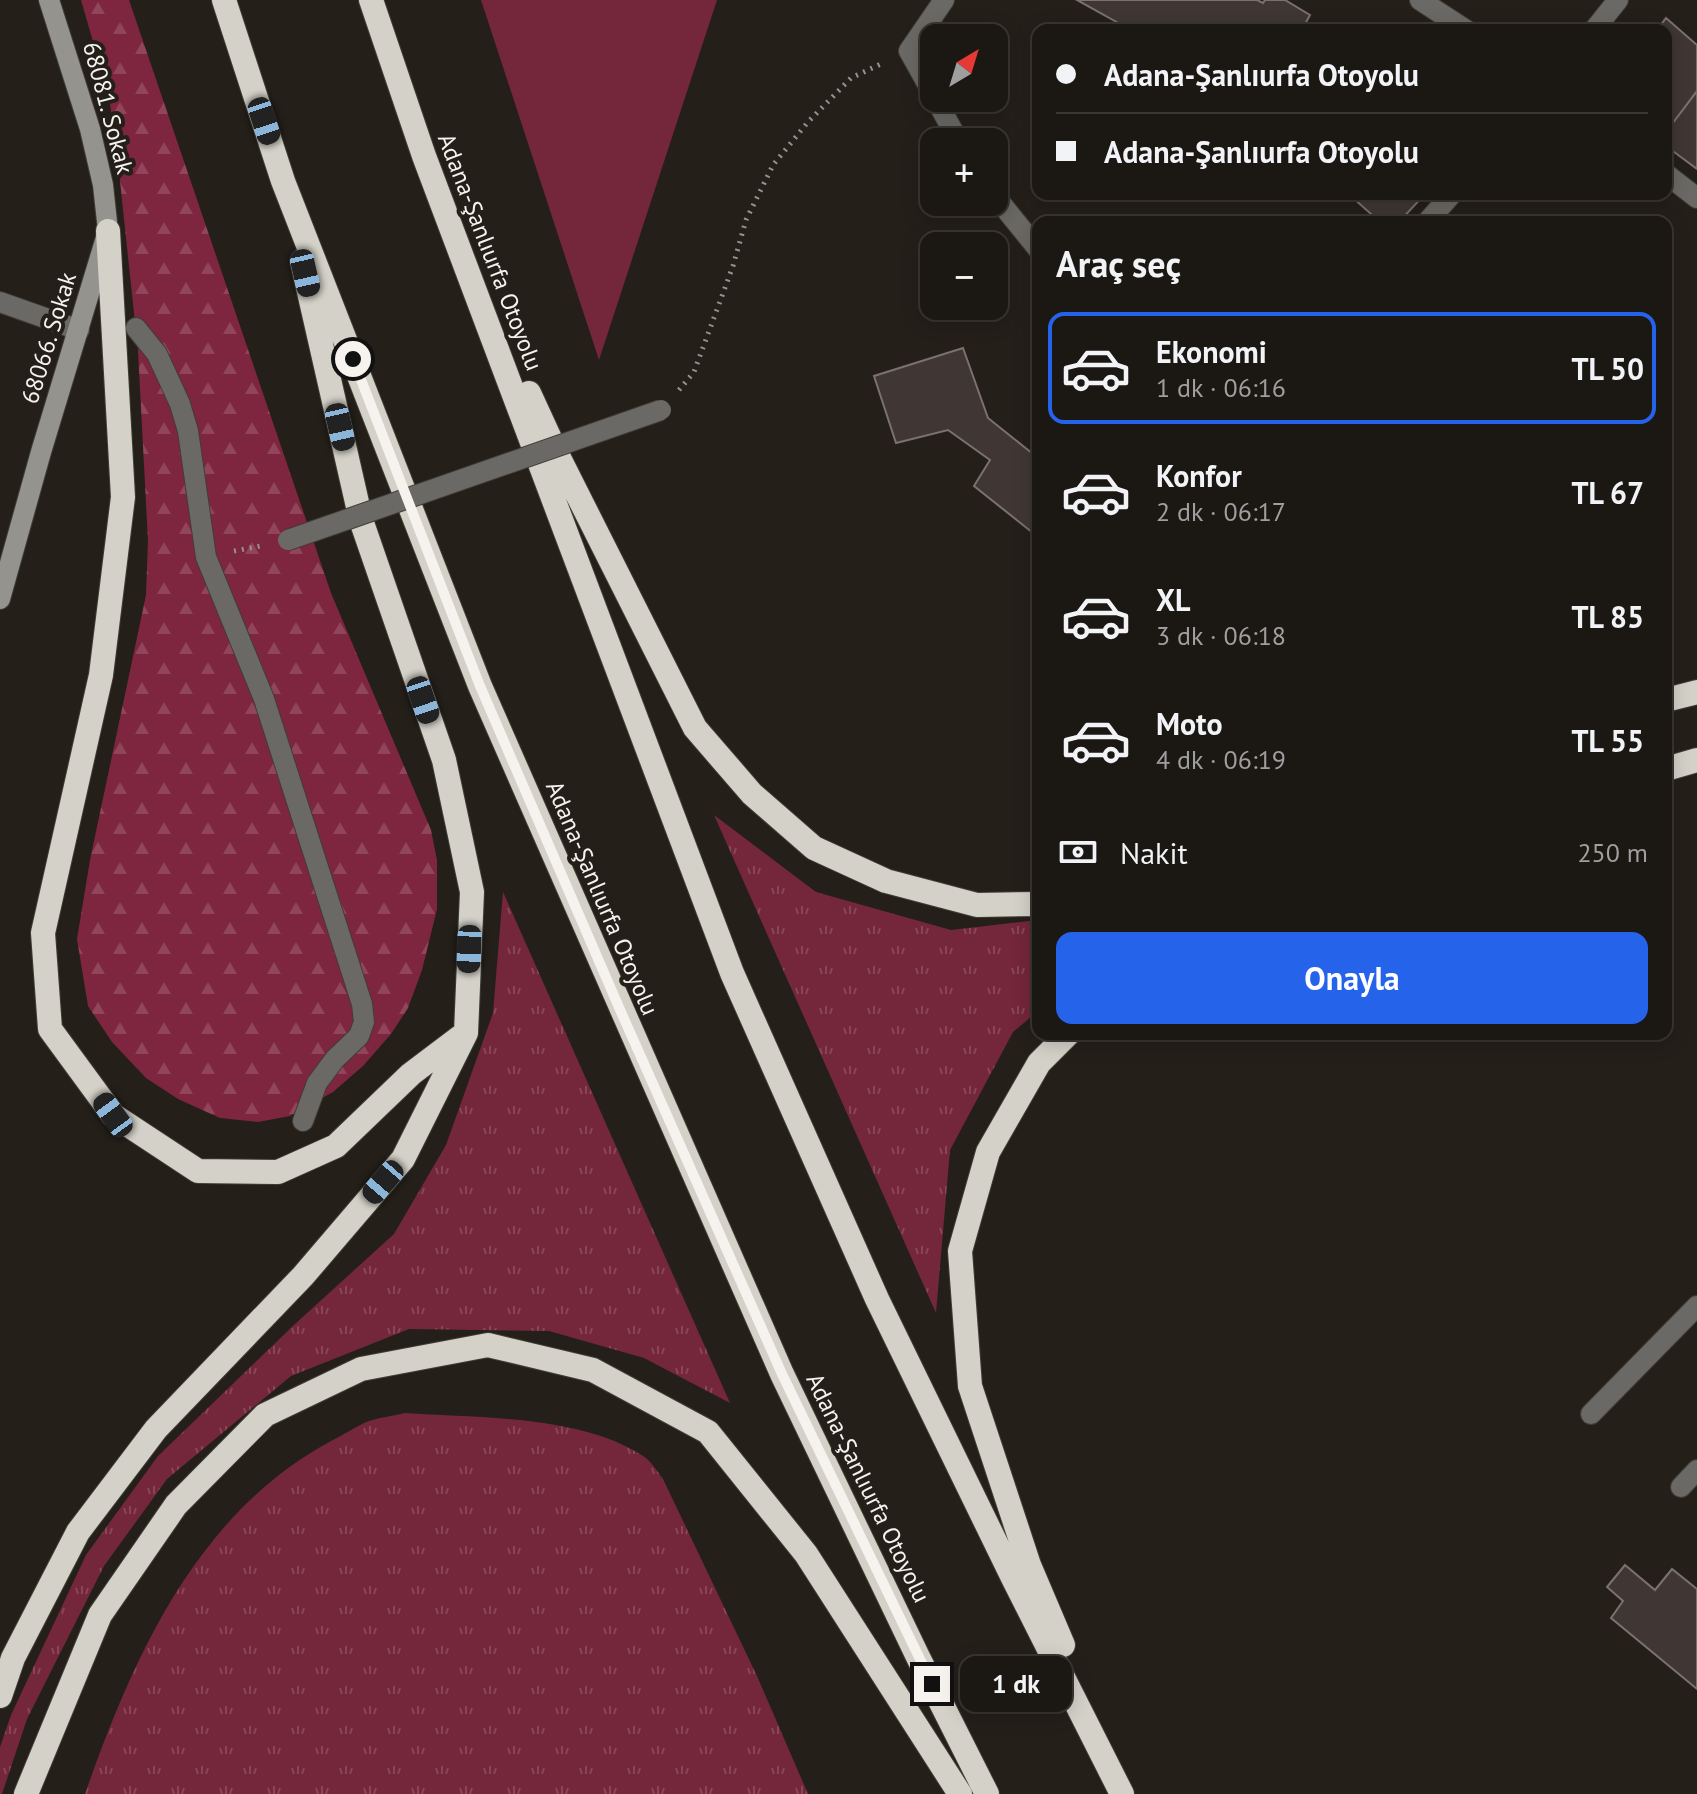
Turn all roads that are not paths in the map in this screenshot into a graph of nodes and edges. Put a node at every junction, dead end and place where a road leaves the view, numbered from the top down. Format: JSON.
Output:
{"nodes":[{"id":1,"x":49,"y":0,"type":"edge"},
{"id":2,"x":224,"y":0,"type":"edge"},
{"id":3,"x":371,"y":0,"type":"edge"},
{"id":4,"x":944,"y":0,"type":"edge"},
{"id":5,"x":1420,"y":0,"type":"edge"},
{"id":6,"x":1618,"y":0,"type":"edge"},
{"id":7,"x":928,"y":24,"type":"edge"},
{"id":8,"x":1457,"y":24,"type":"edge"},
{"id":9,"x":1599,"y":24,"type":"edge"},
{"id":10,"x":920,"y":35,"type":"edge"},
{"id":11,"x":920,"y":71,"type":"edge"},
{"id":12,"x":424,"y":156,"type":"junction"},
{"id":13,"x":1672,"y":179,"type":"edge"},
{"id":14,"x":283,"y":181,"type":"junction"},
{"id":15,"x":1697,"y":198,"type":"edge"},
{"id":16,"x":1447,"y":200,"type":"edge"},
{"id":17,"x":1008,"y":212,"type":"edge"},
{"id":18,"x":1432,"y":216,"type":"edge"},
{"id":19,"x":108,"y":231,"type":"junction"},
{"id":20,"x":1032,"y":242,"type":"edge"},
{"id":21,"x":0,"y":302,"type":"edge"},
{"id":22,"x":136,"y":328,"type":"dead end"},
{"id":23,"x":79,"y":330,"type":"junction"},
{"id":24,"x":661,"y":410,"type":"road end"},
{"id":25,"x":288,"y":540,"type":"road end"},
{"id":26,"x":4,"y":574,"type":"edge"},
{"id":27,"x":0,"y":599,"type":"edge"},
{"id":28,"x":1697,"y":692,"type":"edge"},
{"id":29,"x":1672,"y":698,"type":"edge"},
{"id":30,"x":1697,"y":760,"type":"edge"},
{"id":31,"x":1672,"y":767,"type":"edge"},
{"id":32,"x":1032,"y":904,"type":"edge"},
{"id":33,"x":466,"y":1033,"type":"junction"},
{"id":34,"x":1062,"y":1040,"type":"edge"},
{"id":35,"x":303,"y":1121,"type":"dead end"},
{"id":36,"x":1697,"y":1306,"type":"edge"},
{"id":37,"x":1591,"y":1414,"type":"dead end"},
{"id":38,"x":1697,"y":1470,"type":"edge"},
{"id":39,"x":1681,"y":1487,"type":"dead end"},
{"id":40,"x":0,"y":1696,"type":"edge"},
{"id":41,"x":26,"y":1794,"type":"edge"},
{"id":42,"x":960,"y":1794,"type":"edge"},
{"id":43,"x":987,"y":1794,"type":"edge"},
{"id":44,"x":1124,"y":1794,"type":"edge"}],
"edges":[{"from":1,"to":19,"type":"main road","name":"68081. Sokak"},
{"from":2,"to":14,"type":"highway","name":"Adana-Şanlıurfa Otoyolu"},
{"from":3,"to":12,"type":"highway","name":"Adana-Şanlıurfa Otoyolu"},
{"from":4,"to":7,"type":"street"},
{"from":5,"to":8,"type":"street"},
{"from":6,"to":9,"type":"street"},
{"from":10,"to":11,"type":"street"},
{"from":12,"to":32,"type":"highway"},
{"from":12,"to":44,"type":"highway","name":"Adana-Şanlıurfa Otoyolu"},
{"from":13,"to":15,"type":"street"},
{"from":14,"to":33,"type":"highway"},
{"from":14,"to":43,"type":"highway","name":"Adana-Şanlıurfa Otoyolu"},
{"from":16,"to":18,"type":"street"},
{"from":17,"to":20,"type":"street"},
{"from":19,"to":23,"type":"main road","name":"68066. Sokak"},
{"from":19,"to":33,"type":"highway"},
{"from":21,"to":23,"type":"street"},
{"from":22,"to":35,"type":"street"},
{"from":23,"to":26,"type":"main road","name":"68066. Sokak"},
{"from":24,"to":25,"type":"street","bridge":true},
{"from":26,"to":27,"type":"main road","name":"68066. Sokak"},
{"from":28,"to":29,"type":"highway"},
{"from":30,"to":31,"type":"highway"},
{"from":33,"to":40,"type":"highway"},
{"from":34,"to":44,"type":"highway"},
{"from":36,"to":37,"type":"street"},
{"from":38,"to":39,"type":"street"},
{"from":41,"to":42,"type":"highway"}]}
